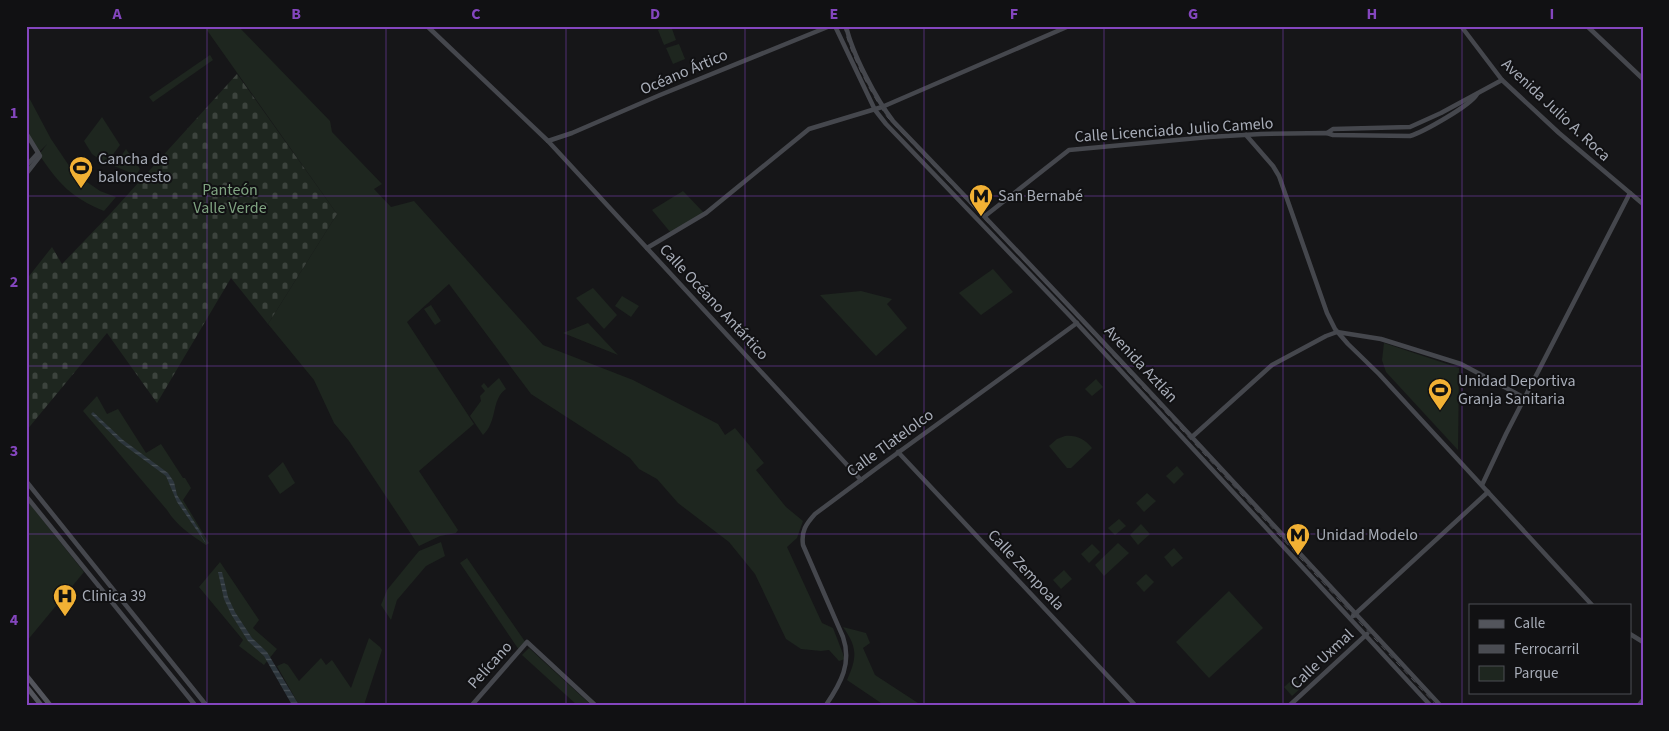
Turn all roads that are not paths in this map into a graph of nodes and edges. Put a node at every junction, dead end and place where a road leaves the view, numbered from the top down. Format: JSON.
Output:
{"nodes":[{"id":1,"x":427,"y":26,"type":"edge"},
{"id":2,"x":830,"y":26,"type":"edge"},
{"id":3,"x":835,"y":26,"type":"edge"},
{"id":4,"x":846,"y":26,"type":"edge"},
{"id":5,"x":1069,"y":26,"type":"edge"},
{"id":6,"x":1461,"y":26,"type":"edge"},
{"id":7,"x":1587,"y":26,"type":"edge"},
{"id":8,"x":1643,"y":79,"type":"edge"},
{"id":9,"x":1502,"y":80,"type":"junction"},
{"id":10,"x":1477,"y":94,"type":"junction"},
{"id":11,"x":882,"y":107,"type":"junction"},
{"id":12,"x":875,"y":110,"type":"junction"},
{"id":13,"x":26,"y":133,"type":"edge"},
{"id":14,"x":1327,"y":133,"type":"junction"},
{"id":15,"x":1246,"y":135,"type":"junction"},
{"id":16,"x":548,"y":141,"type":"junction"},
{"id":17,"x":39,"y":154,"type":"junction"},
{"id":18,"x":26,"y":166,"type":"edge"},
{"id":19,"x":26,"y":174,"type":"edge"},
{"id":20,"x":1630,"y":193,"type":"junction"},
{"id":21,"x":1643,"y":204,"type":"edge"},
{"id":22,"x":985,"y":216,"type":"junction"},
{"id":23,"x":647,"y":248,"type":"junction"},
{"id":24,"x":1082,"y":319,"type":"junction"},
{"id":25,"x":1077,"y":323,"type":"junction"},
{"id":26,"x":1337,"y":332,"type":"junction"},
{"id":27,"x":1525,"y":398,"type":"junction"},
{"id":28,"x":1192,"y":437,"type":"junction"},
{"id":29,"x":898,"y":452,"type":"junction"},
{"id":30,"x":861,"y":480,"type":"junction"},
{"id":31,"x":26,"y":481,"type":"edge"},
{"id":32,"x":1482,"y":485,"type":"junction"},
{"id":33,"x":1488,"y":492,"type":"junction"},
{"id":34,"x":26,"y":496,"type":"edge"},
{"id":35,"x":1591,"y":604,"type":"edge"},
{"id":36,"x":1355,"y":614,"type":"junction"},
{"id":37,"x":1350,"y":618,"type":"junction"},
{"id":38,"x":1370,"y":631,"type":"junction"},
{"id":39,"x":1366,"y":635,"type":"junction"},
{"id":40,"x":1632,"y":635,"type":"edge"},
{"id":41,"x":1643,"y":642,"type":"edge"},
{"id":42,"x":26,"y":675,"type":"edge"},
{"id":43,"x":26,"y":686,"type":"edge"},
{"id":44,"x":1643,"y":700,"type":"edge"},
{"id":45,"x":42,"y":702,"type":"edge"},
{"id":46,"x":195,"y":705,"type":"edge"},
{"id":47,"x":206,"y":705,"type":"edge"},
{"id":48,"x":472,"y":705,"type":"edge"},
{"id":49,"x":595,"y":705,"type":"edge"},
{"id":50,"x":826,"y":705,"type":"edge"},
{"id":51,"x":1135,"y":705,"type":"edge"},
{"id":52,"x":1290,"y":705,"type":"edge"},
{"id":53,"x":1430,"y":705,"type":"edge"},
{"id":54,"x":1440,"y":705,"type":"edge"},
{"id":55,"x":1639,"y":705,"type":"edge"}],
"edges":[{"from":1,"to":16,"type":"street","name":"Calle Océano Antártico"},
{"from":2,"to":16,"type":"street","name":"Océano Ártico"},
{"from":3,"to":12,"type":"street","name":"Avenida Aztlán"},
{"from":4,"to":11,"type":"street","name":"Avenida Aztlán"},
{"from":5,"to":11,"type":"street"},
{"from":6,"to":9,"type":"street","name":"Avenida Julio A. Roca"},
{"from":7,"to":8,"type":"street"},
{"from":9,"to":10,"type":"street"},
{"from":9,"to":20,"type":"street","name":"Avenida Julio A. Roca"},
{"from":10,"to":14,"type":"street","name":"Calle Licenciado Julio Camelo"},
{"from":10,"to":14,"type":"street","name":"Calle Licenciado Julio Camelo"},
{"from":11,"to":12,"type":"street"},
{"from":11,"to":22,"type":"street","name":"Avenida Aztlán"},
{"from":12,"to":23,"type":"street"},
{"from":12,"to":25,"type":"street","name":"Avenida Aztlán"},
{"from":13,"to":17,"type":"street"},
{"from":14,"to":15,"type":"street","name":"Calle Licenciado Julio Camelo"},
{"from":15,"to":22,"type":"street","name":"Calle Licenciado Julio Camelo"},
{"from":15,"to":26,"type":"street"},
{"from":16,"to":23,"type":"street","name":"Calle Océano Antártico"},
{"from":17,"to":18,"type":"street"},
{"from":17,"to":19,"type":"street"},
{"from":20,"to":21,"type":"street","name":"Avenida Julio A. Roca"},
{"from":20,"to":27,"type":"street"},
{"from":22,"to":24,"type":"street","name":"Avenida Aztlán"},
{"from":23,"to":30,"type":"street","name":"Calle Océano Antártico"},
{"from":24,"to":25,"type":"street","name":"Calle Tlatelolco"},
{"from":24,"to":28,"type":"street","name":"Avenida Aztlán"},
{"from":25,"to":29,"type":"street","name":"Calle Tlatelolco"},
{"from":25,"to":37,"type":"street","name":"Avenida Aztlán"},
{"from":26,"to":27,"type":"street"},
{"from":26,"to":28,"type":"street"},
{"from":26,"to":32,"type":"street"},
{"from":27,"to":32,"type":"street"},
{"from":28,"to":36,"type":"street","name":"Avenida Aztlán"},
{"from":29,"to":30,"type":"street","name":"Calle Tlatelolco"},
{"from":29,"to":51,"type":"street","name":"Calle Zempoala"},
{"from":30,"to":50,"type":"street","name":"Calle Tlatelolco"},
{"from":31,"to":47,"type":"street"},
{"from":32,"to":33,"type":"street"},
{"from":33,"to":35,"type":"street"},
{"from":33,"to":36,"type":"street"},
{"from":34,"to":46,"type":"street"},
{"from":36,"to":37,"type":"street"},
{"from":36,"to":38,"type":"street","name":"Avenida Aztlán"},
{"from":37,"to":39,"type":"street","name":"Avenida Aztlán"},
{"from":38,"to":39,"type":"street","name":"Calle Uxmal"},
{"from":38,"to":54,"type":"street","name":"Avenida Aztlán"},
{"from":39,"to":52,"type":"street","name":"Calle Uxmal"},
{"from":39,"to":53,"type":"street","name":"Avenida Aztlán"},
{"from":40,"to":41,"type":"street"},
{"from":42,"to":45,"type":"main road"},
{"from":43,"to":45,"type":"main road"},
{"from":44,"to":55,"type":"street"},
{"from":48,"to":49,"type":"street","name":"Pelícano"}]}
